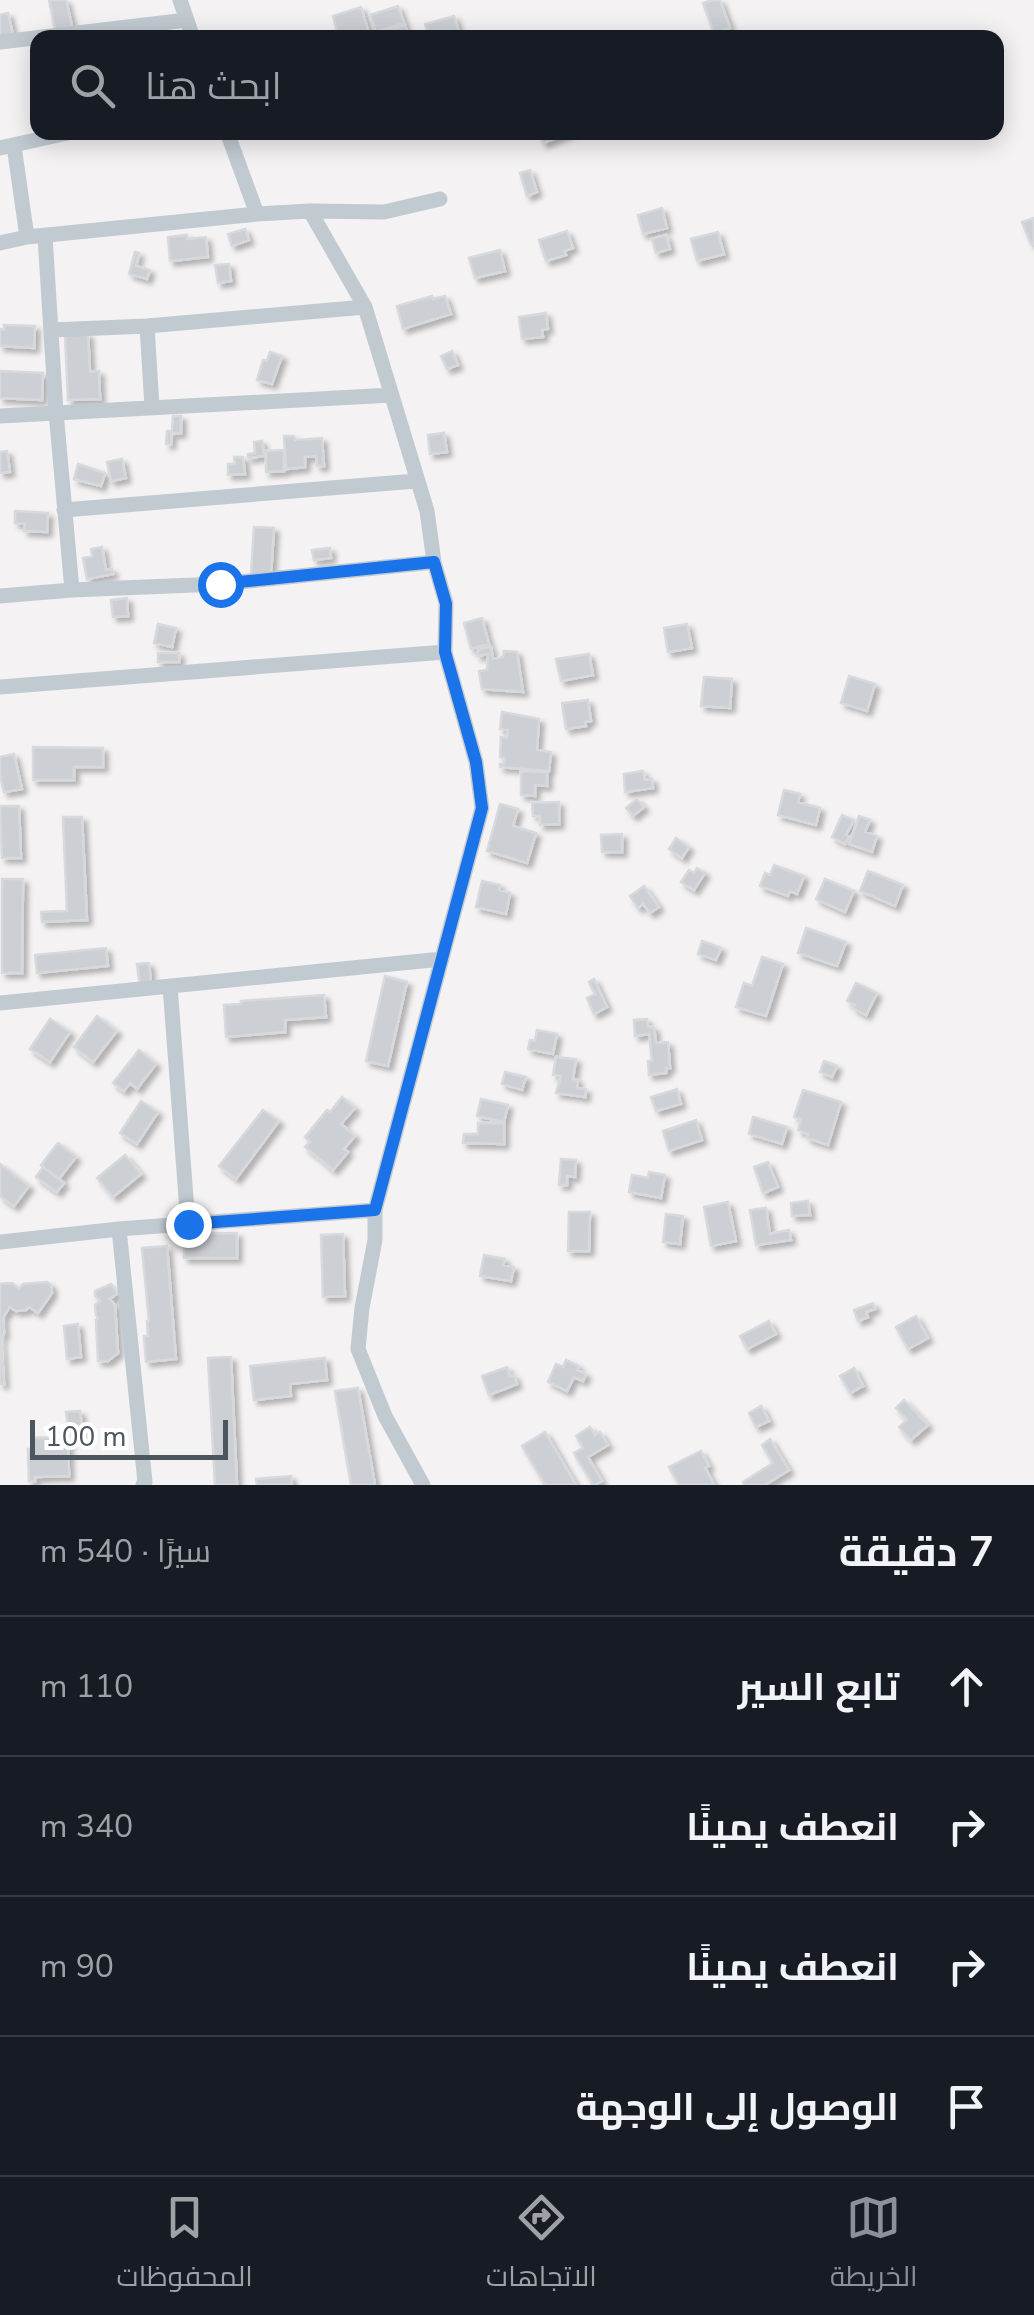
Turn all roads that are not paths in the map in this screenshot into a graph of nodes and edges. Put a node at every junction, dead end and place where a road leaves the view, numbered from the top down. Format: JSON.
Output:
{"nodes":[{"id":1,"x":180,"y":0,"type":"edge"},
{"id":2,"x":187,"y":20,"type":"junction"},
{"id":3,"x":102,"y":30,"type":"edge"},
{"id":4,"x":190,"y":30,"type":"edge"},
{"id":5,"x":30,"y":38,"type":"edge"},
{"id":6,"x":0,"y":42,"type":"edge"},
{"id":7,"x":37,"y":140,"type":"edge"},
{"id":8,"x":230,"y":140,"type":"edge"},
{"id":9,"x":7,"y":147,"type":"edge"},
{"id":10,"x":440,"y":199,"type":"dead end"},
{"id":11,"x":310,"y":212,"type":"junction"},
{"id":12,"x":256,"y":214,"type":"junction"},
{"id":13,"x":45,"y":236,"type":"junction"},
{"id":14,"x":27,"y":237,"type":"junction"},
{"id":15,"x":0,"y":243,"type":"edge"},
{"id":16,"x":365,"y":307,"type":"junction"},
{"id":17,"x":147,"y":326,"type":"junction"},
{"id":18,"x":52,"y":330,"type":"junction"},
{"id":19,"x":392,"y":395,"type":"junction"},
{"id":20,"x":152,"y":407,"type":"junction"},
{"id":21,"x":56,"y":412,"type":"junction"},
{"id":22,"x":0,"y":416,"type":"edge"},
{"id":23,"x":416,"y":481,"type":"junction"},
{"id":24,"x":64,"y":510,"type":"junction"},
{"id":25,"x":434,"y":562,"type":"junction"},
{"id":26,"x":72,"y":590,"type":"junction"},
{"id":27,"x":0,"y":596,"type":"edge"},
{"id":28,"x":445,"y":652,"type":"junction"},
{"id":29,"x":0,"y":687,"type":"edge"},
{"id":30,"x":442,"y":959,"type":"junction"},
{"id":31,"x":170,"y":986,"type":"junction"},
{"id":32,"x":0,"y":1003,"type":"edge"},
{"id":33,"x":375,"y":1210,"type":"junction"},
{"id":34,"x":188,"y":1224,"type":"junction"},
{"id":35,"x":119,"y":1229,"type":"junction"},
{"id":36,"x":0,"y":1242,"type":"edge"},
{"id":37,"x":143,"y":1485,"type":"edge"},
{"id":38,"x":423,"y":1485,"type":"edge"}],
"edges":[{"from":1,"to":2,"type":"street"},
{"from":2,"to":3,"type":"street"},
{"from":2,"to":4,"type":"street"},
{"from":5,"to":6,"type":"street"},
{"from":7,"to":9,"type":"street"},
{"from":8,"to":12,"type":"street"},
{"from":9,"to":14,"type":"street"},
{"from":10,"to":11,"type":"street"},
{"from":11,"to":12,"type":"street"},
{"from":11,"to":16,"type":"street"},
{"from":12,"to":13,"type":"street"},
{"from":13,"to":14,"type":"street"},
{"from":13,"to":18,"type":"street"},
{"from":14,"to":15,"type":"street"},
{"from":16,"to":17,"type":"street"},
{"from":16,"to":19,"type":"street"},
{"from":17,"to":18,"type":"street"},
{"from":17,"to":20,"type":"street"},
{"from":18,"to":21,"type":"street"},
{"from":19,"to":20,"type":"street"},
{"from":19,"to":23,"type":"street"},
{"from":20,"to":21,"type":"street"},
{"from":21,"to":22,"type":"street"},
{"from":21,"to":24,"type":"street"},
{"from":23,"to":24,"type":"street"},
{"from":23,"to":25,"type":"street"},
{"from":24,"to":26,"type":"street"},
{"from":25,"to":26,"type":"street"},
{"from":25,"to":28,"type":"street"},
{"from":26,"to":27,"type":"street"},
{"from":28,"to":29,"type":"street"},
{"from":28,"to":30,"type":"street"},
{"from":30,"to":31,"type":"street"},
{"from":30,"to":33,"type":"street"},
{"from":31,"to":32,"type":"street"},
{"from":31,"to":34,"type":"street"},
{"from":33,"to":34,"type":"street"},
{"from":33,"to":38,"type":"street"},
{"from":34,"to":35,"type":"street"},
{"from":35,"to":36,"type":"street"},
{"from":35,"to":37,"type":"street"}]}
